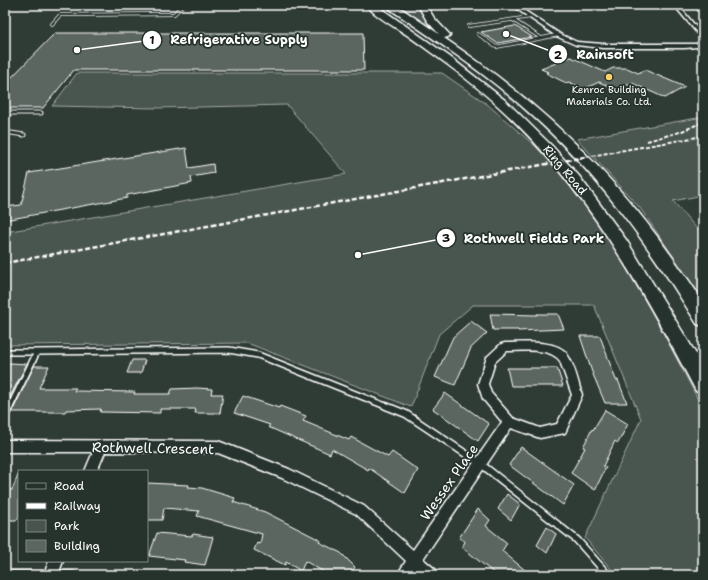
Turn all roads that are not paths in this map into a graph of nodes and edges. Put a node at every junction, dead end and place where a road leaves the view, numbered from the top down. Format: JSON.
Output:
{"nodes":[{"id":1,"x":183,"y":5,"type":"edge"},
{"id":2,"x":389,"y":5,"type":"edge"},
{"id":3,"x":422,"y":5,"type":"edge"},
{"id":4,"x":513,"y":5,"type":"edge"},
{"id":5,"x":676,"y":5,"type":"edge"},
{"id":6,"x":365,"y":6,"type":"edge"},
{"id":7,"x":530,"y":17,"type":"junction"},
{"id":8,"x":513,"y":20,"type":"junction"},
{"id":9,"x":52,"y":24,"type":"dead end"},
{"id":10,"x":469,"y":26,"type":"dead end"},
{"id":11,"x":478,"y":34,"type":"dead end"},
{"id":12,"x":558,"y":35,"type":"junction"},
{"id":13,"x":541,"y":38,"type":"junction"},
{"id":14,"x":703,"y":41,"type":"edge"},
{"id":15,"x":471,"y":61,"type":"junction"},
{"id":16,"x":5,"y":113,"type":"edge"},
{"id":17,"x":41,"y":113,"type":"dead end"},
{"id":18,"x":5,"y":132,"type":"edge"},
{"id":19,"x":24,"y":135,"type":"dead end"},
{"id":20,"x":703,"y":319,"type":"edge"},
{"id":21,"x":5,"y":352,"type":"edge"},
{"id":22,"x":37,"y":352,"type":"junction"},
{"id":23,"x":703,"y":385,"type":"edge"},
{"id":24,"x":5,"y":416,"type":"edge"},
{"id":25,"x":509,"y":422,"type":"junction"},
{"id":26,"x":5,"y":446,"type":"edge"},
{"id":27,"x":101,"y":446,"type":"junction"},
{"id":28,"x":481,"y":464,"type":"junction"},
{"id":29,"x":91,"y":470,"type":"edge"},
{"id":30,"x":414,"y":559,"type":"junction"},
{"id":31,"x":56,"y":562,"type":"edge"},
{"id":32,"x":5,"y":574,"type":"edge"},
{"id":33,"x":51,"y":575,"type":"edge"},
{"id":34,"x":73,"y":575,"type":"edge"},
{"id":35,"x":404,"y":575,"type":"edge"},
{"id":36,"x":431,"y":575,"type":"edge"},
{"id":37,"x":608,"y":575,"type":"edge"}],
"edges":[{"from":1,"to":9,"type":"lane"},
{"from":2,"to":15,"type":"highway","name":"Ring Road"},
{"from":3,"to":15,"type":"highway"},
{"from":4,"to":7,"type":"street"},
{"from":5,"to":14,"type":"street"},
{"from":6,"to":23,"type":"highway","name":"Ring Road"},
{"from":7,"to":8,"type":"lane"},
{"from":7,"to":12,"type":"street"},
{"from":8,"to":10,"type":"lane"},
{"from":8,"to":13,"type":"lane"},
{"from":11,"to":13,"type":"lane"},
{"from":12,"to":13,"type":"lane"},
{"from":12,"to":14,"type":"street"},
{"from":15,"to":20,"type":"highway","name":"Ring Road"},
{"from":16,"to":17,"type":"lane"},
{"from":18,"to":19,"type":"lane"},
{"from":21,"to":22,"type":"lane"},
{"from":22,"to":24,"type":"lane"},
{"from":22,"to":28,"type":"lane"},
{"from":25,"to":25,"type":"street"},
{"from":25,"to":28,"type":"street","name":"Wessex Place"},
{"from":26,"to":27,"type":"street","name":"Rothwell Crescent"},
{"from":27,"to":29,"type":"street"},
{"from":27,"to":30,"type":"street","name":"Rothwell Crescent"},
{"from":28,"to":30,"type":"street","name":"Wessex Place"},
{"from":28,"to":37,"type":"lane"},
{"from":30,"to":35,"type":"street","name":"Wessex Place"},
{"from":30,"to":36,"type":"street","name":"Rothwell Crescent"},
{"from":31,"to":33,"type":"street"},
{"from":32,"to":33,"type":"lane"},
{"from":33,"to":34,"type":"lane"}]}
